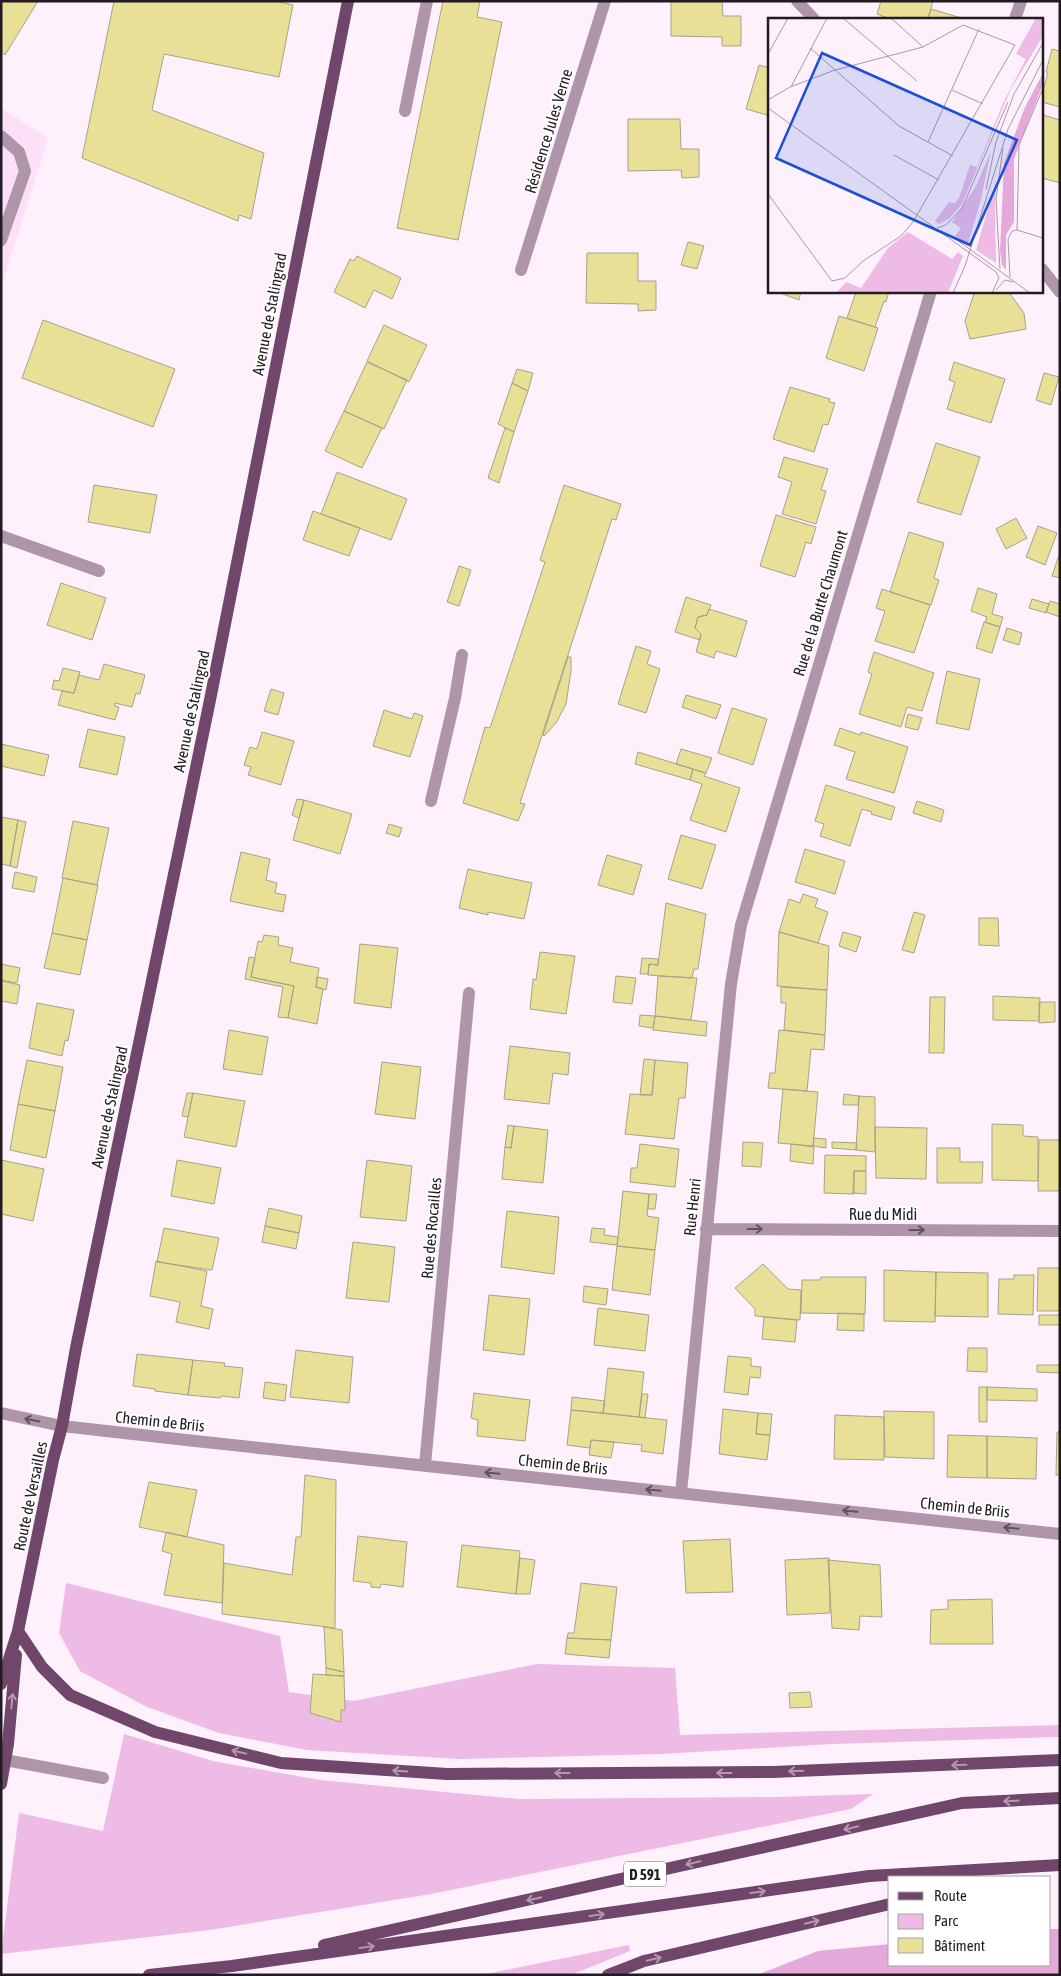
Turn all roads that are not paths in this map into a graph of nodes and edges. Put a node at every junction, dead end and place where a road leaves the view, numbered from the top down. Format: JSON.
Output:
{"nodes":[{"id":1,"x":348,"y":1,"type":"edge"},
{"id":2,"x":427,"y":1,"type":"edge"},
{"id":3,"x":605,"y":1,"type":"edge"},
{"id":4,"x":797,"y":1,"type":"edge"},
{"id":5,"x":1021,"y":1,"type":"edge"},
{"id":6,"x":813,"y":18,"type":"edge"},
{"id":7,"x":1015,"y":18,"type":"edge"},
{"id":8,"x":405,"y":111,"type":"dead end"},
{"id":9,"x":1,"y":136,"type":"edge"},
{"id":10,"x":1,"y":240,"type":"edge"},
{"id":11,"x":521,"y":270,"type":"dead end"},
{"id":12,"x":1044,"y":272,"type":"edge"},
{"id":13,"x":931,"y":292,"type":"edge"},
{"id":14,"x":1060,"y":292,"type":"edge"},
{"id":15,"x":1,"y":536,"type":"edge"},
{"id":16,"x":99,"y":571,"type":"dead end"},
{"id":17,"x":462,"y":655,"type":"dead end"},
{"id":18,"x":431,"y":801,"type":"dead end"},
{"id":19,"x":741,"y":925,"type":"joint"},
{"id":20,"x":469,"y":993,"type":"dead end"},
{"id":21,"x":706,"y":1229,"type":"junction"},
{"id":22,"x":1060,"y":1231,"type":"edge"},
{"id":23,"x":1,"y":1413,"type":"edge"},
{"id":24,"x":62,"y":1426,"type":"junction"},
{"id":25,"x":425,"y":1466,"type":"junction"},
{"id":26,"x":681,"y":1493,"type":"junction"},
{"id":27,"x":1060,"y":1534,"type":"edge"},
{"id":28,"x":18,"y":1631,"type":"junction"},
{"id":29,"x":1,"y":1684,"type":"edge"},
{"id":30,"x":5,"y":1760,"type":"junction"},
{"id":31,"x":1060,"y":1760,"type":"edge"},
{"id":32,"x":103,"y":1778,"type":"dead end"},
{"id":33,"x":1,"y":1784,"type":"edge"},
{"id":34,"x":1060,"y":1798,"type":"edge"},
{"id":35,"x":1060,"y":1866,"type":"edge"},
{"id":36,"x":1015,"y":1876,"type":"edge"},
{"id":37,"x":888,"y":1904,"type":"edge"},
{"id":38,"x":232,"y":1966,"type":"junction"},
{"id":39,"x":149,"y":1975,"type":"edge"},
{"id":40,"x":608,"y":1975,"type":"edge"}],
"edges":[{"from":1,"to":24,"type":"main road","name":"Avenue de Stalingrad"},
{"from":2,"to":8,"type":"street"},
{"from":3,"to":11,"type":"street","name":"Résidence Jules Verne"},
{"from":4,"to":6,"type":"street"},
{"from":5,"to":7,"type":"street"},
{"from":9,"to":10,"type":"street"},
{"from":12,"to":14,"type":"street"},
{"from":13,"to":19,"type":"street","name":"Rue de la Butte Chaumont"},
{"from":15,"to":16,"type":"street"},
{"from":17,"to":18,"type":"street"},
{"from":19,"to":21,"type":"street","name":"Rue Henri"},
{"from":20,"to":25,"type":"street","name":"Rue des Rocailles"},
{"from":21,"to":22,"type":"street","name":"Rue du Midi","one_way":true},
{"from":21,"to":26,"type":"street","name":"Rue Henri"},
{"from":24,"to":23,"type":"street","name":"Chemin de Briis","one_way":true},
{"from":24,"to":25,"type":"street","name":"Chemin de Briis"},
{"from":24,"to":28,"type":"main road","name":"Route de Versailles"},
{"from":26,"to":25,"type":"street","name":"Chemin de Briis","one_way":true},
{"from":27,"to":26,"type":"street","name":"Chemin de Briis","one_way":true},
{"from":28,"to":29,"type":"main road","name":"Route de Versailles"},
{"from":30,"to":28,"type":"main road","name":"Route de Versailles","one_way":true},
{"from":31,"to":28,"type":"main road","one_way":true},
{"from":30,"to":32,"type":"street"},
{"from":30,"to":33,"type":"main road","name":"Route de Versailles"},
{"from":34,"to":38,"type":"main road","number":"D 591","one_way":true},
{"from":35,"to":36,"type":"main road"},
{"from":38,"to":35,"type":"main road","number":"D 591","one_way":true},
{"from":40,"to":37,"type":"main road","one_way":true},
{"from":38,"to":39,"type":"main road","number":"D 591"}]}
